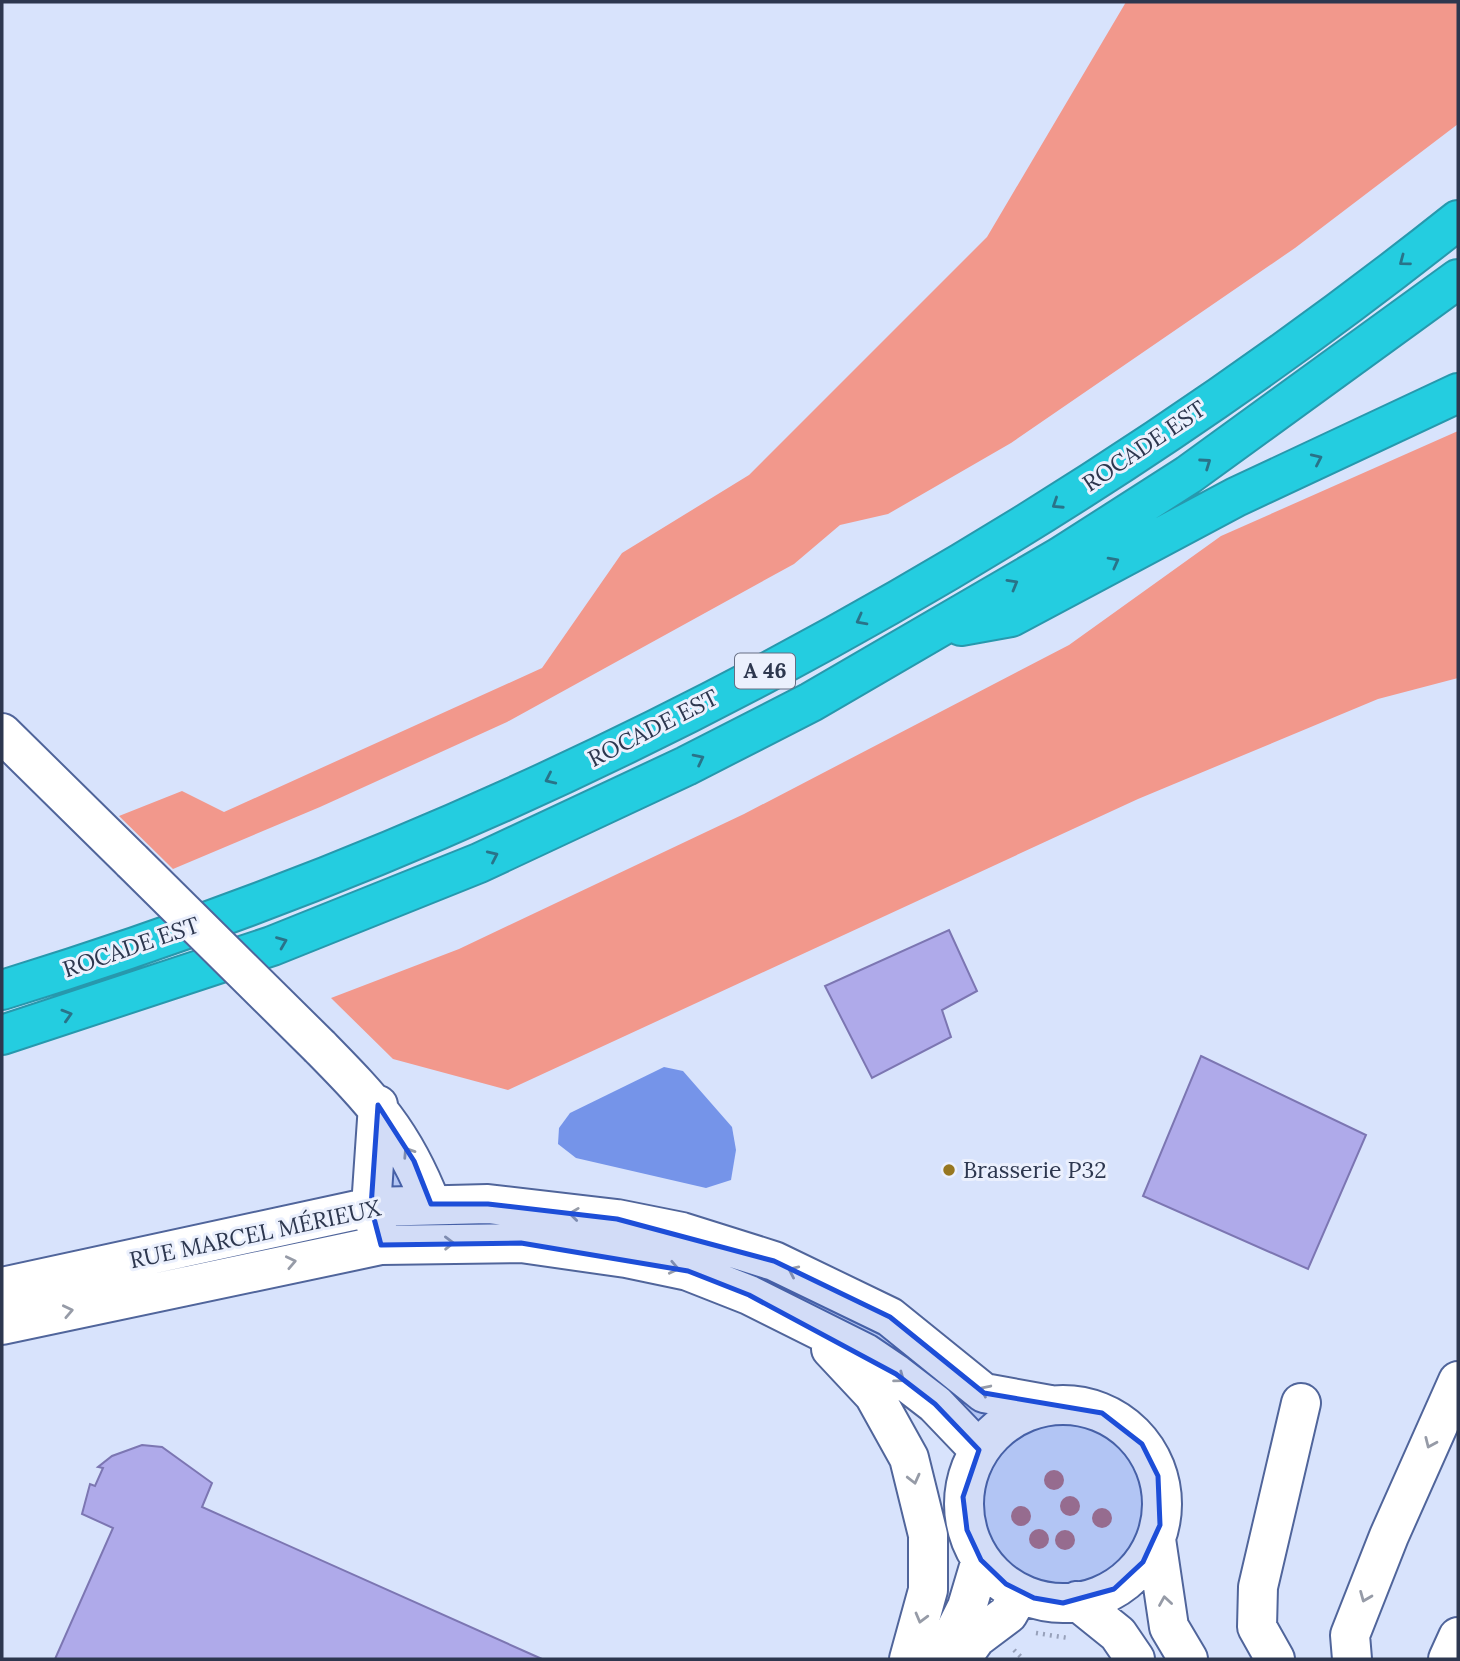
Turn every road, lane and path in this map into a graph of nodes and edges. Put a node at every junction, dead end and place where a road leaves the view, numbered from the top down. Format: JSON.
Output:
{"nodes":[{"id":1,"x":1458,"y":220,"type":"edge"},
{"id":2,"x":1458,"y":279,"type":"edge"},
{"id":3,"x":1458,"y":393,"type":"edge"},
{"id":4,"x":933,"y":631,"type":"junction"},
{"id":5,"x":2,"y":733,"type":"edge"},
{"id":6,"x":2,"y":990,"type":"edge"},
{"id":7,"x":2,"y":1035,"type":"edge"},
{"id":8,"x":377,"y":1105,"type":"junction"},
{"id":9,"x":431,"y":1204,"type":"junction"},
{"id":10,"x":371,"y":1207,"type":"junction"},
{"id":11,"x":381,"y":1245,"type":"junction"},
{"id":12,"x":2,"y":1287,"type":"edge"},
{"id":13,"x":808,"y":1324,"type":"junction"},
{"id":14,"x":2,"y":1325,"type":"edge"},
{"id":15,"x":1458,"y":1381,"type":"edge"},
{"id":16,"x":1301,"y":1403,"type":"dead end"},
{"id":17,"x":1051,"y":1405,"type":"junction"},
{"id":18,"x":979,"y":1450,"type":"junction"},
{"id":19,"x":1156,"y":1539,"type":"junction"},
{"id":20,"x":981,"y":1560,"type":"junction"},
{"id":21,"x":1020,"y":1593,"type":"junction"},
{"id":22,"x":1077,"y":1619,"type":"junction"},
{"id":23,"x":1029,"y":1633,"type":"dead end"},
{"id":24,"x":1458,"y":1637,"type":"edge"},
{"id":25,"x":909,"y":1659,"type":"edge"},
{"id":26,"x":941,"y":1659,"type":"edge"},
{"id":27,"x":961,"y":1659,"type":"edge"},
{"id":28,"x":1135,"y":1659,"type":"edge"},
{"id":29,"x":1188,"y":1659,"type":"edge"},
{"id":30,"x":1275,"y":1659,"type":"edge"},
{"id":31,"x":1352,"y":1659,"type":"edge"},
{"id":32,"x":1449,"y":1659,"type":"edge"}],
"edges":[{"from":1,"to":6,"type":"highway","name":"ROCADE EST","number":"A 46","one_way":true},
{"from":4,"to":2,"type":"highway","name":"ROCADE EST","number":"A 46","one_way":true},
{"from":4,"to":3,"type":"highway","one_way":true},
{"from":7,"to":4,"type":"highway","name":"ROCADE EST","number":"A 46","one_way":true},
{"from":5,"to":8,"type":"street","bridge":true},
{"from":9,"to":8,"type":"street","one_way":true},
{"from":8,"to":10,"type":"street"},
{"from":9,"to":10,"type":"street","name":"RUE MARCEL MÉRIEUX"},
{"from":17,"to":9,"type":"street","name":"RUE MARCEL MÉRIEUX","one_way":true},
{"from":10,"to":11,"type":"street"},
{"from":10,"to":12,"type":"street","name":"RUE MARCEL MÉRIEUX"},
{"from":11,"to":13,"type":"street","name":"RUE MARCEL MÉRIEUX","one_way":true},
{"from":14,"to":11,"type":"street","name":"RUE MARCEL MÉRIEUX","one_way":true},
{"from":13,"to":18,"type":"street","name":"RUE MARCEL MÉRIEUX","one_way":true},
{"from":13,"to":25,"type":"street","name":"RUE MARCEL MÉRIEUX","one_way":true},
{"from":15,"to":31,"type":"street","one_way":true},
{"from":16,"to":30,"type":"street"},
{"from":17,"to":18,"type":"street"},
{"from":17,"to":19,"type":"street"},
{"from":18,"to":20,"type":"street"},
{"from":19,"to":22,"type":"street"},
{"from":29,"to":19,"type":"street","one_way":true},
{"from":20,"to":21,"type":"street"},
{"from":20,"to":26,"type":"street"},
{"from":21,"to":22,"type":"street"},
{"from":21,"to":27,"type":"street"},
{"from":22,"to":23,"type":"path"},
{"from":22,"to":28,"type":"street"},
{"from":24,"to":32,"type":"street"}]}
